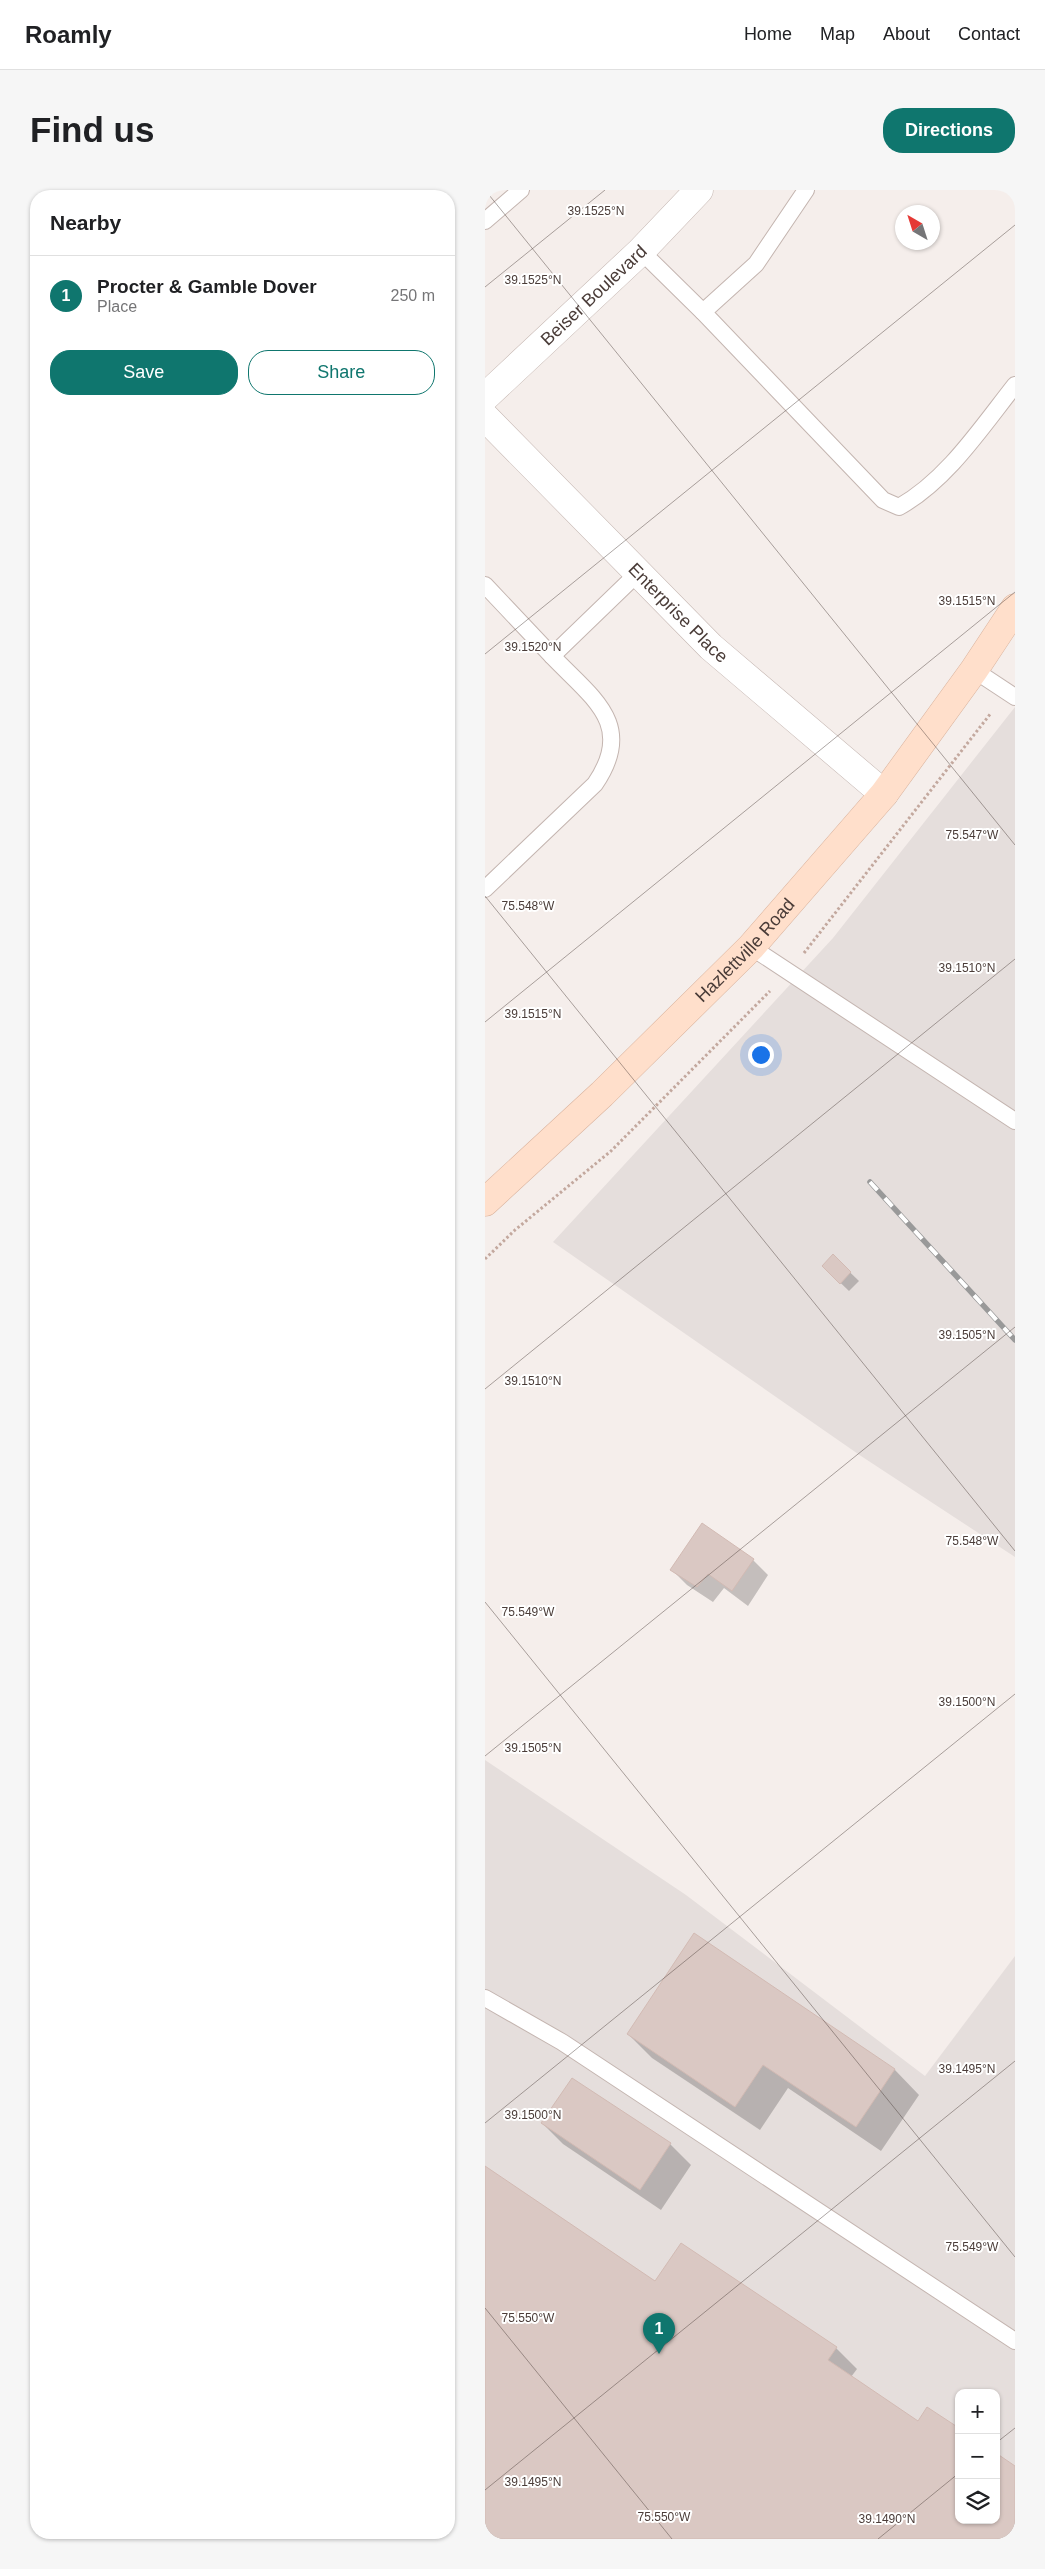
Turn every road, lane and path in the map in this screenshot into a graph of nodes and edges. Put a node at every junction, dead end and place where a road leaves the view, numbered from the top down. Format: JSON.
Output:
{"nodes":[{"id":1,"x":521,"y":190,"type":"edge"},
{"id":2,"x":699,"y":190,"type":"edge"},
{"id":3,"x":806,"y":190,"type":"edge"},
{"id":4,"x":485,"y":222,"type":"edge"},
{"id":5,"x":641,"y":251,"type":"junction"},
{"id":6,"x":703,"y":312,"type":"junction"},
{"id":7,"x":1015,"y":385,"type":"edge"},
{"id":8,"x":485,"y":397,"type":"edge"},
{"id":9,"x":485,"y":417,"type":"edge"},
{"id":10,"x":639,"y":572,"type":"junction"},
{"id":11,"x":485,"y":585,"type":"edge"},
{"id":12,"x":1015,"y":608,"type":"edge"},
{"id":13,"x":552,"y":656,"type":"junction"},
{"id":14,"x":973,"y":670,"type":"junction"},
{"id":15,"x":1015,"y":698,"type":"edge"},
{"id":16,"x":884,"y":794,"type":"junction"},
{"id":17,"x":485,"y":889,"type":"edge"},
{"id":18,"x":751,"y":947,"type":"junction"},
{"id":19,"x":1015,"y":1121,"type":"edge"},
{"id":20,"x":485,"y":1202,"type":"edge"},
{"id":21,"x":485,"y":1998,"type":"edge"},
{"id":22,"x":1015,"y":2341,"type":"edge"}],
"edges":[{"from":1,"to":4,"type":"lane"},
{"from":2,"to":5,"type":"street","name":"Beiser Boulevard"},
{"from":3,"to":6,"type":"lane"},
{"from":5,"to":6,"type":"lane"},
{"from":5,"to":8,"type":"street","name":"Beiser Boulevard"},
{"from":6,"to":7,"type":"lane"},
{"from":9,"to":10,"type":"street","name":"Enterprise Place"},
{"from":10,"to":13,"type":"lane"},
{"from":10,"to":16,"type":"street","name":"Enterprise Place"},
{"from":11,"to":13,"type":"lane"},
{"from":12,"to":14,"type":"main road","name":"Hazlettville Road"},
{"from":13,"to":17,"type":"lane"},
{"from":14,"to":15,"type":"lane"},
{"from":14,"to":16,"type":"main road","name":"Hazlettville Road"},
{"from":16,"to":18,"type":"main road","name":"Hazlettville Road"},
{"from":18,"to":19,"type":"lane"},
{"from":18,"to":20,"type":"main road","name":"Hazlettville Road"},
{"from":21,"to":22,"type":"lane"}]}
